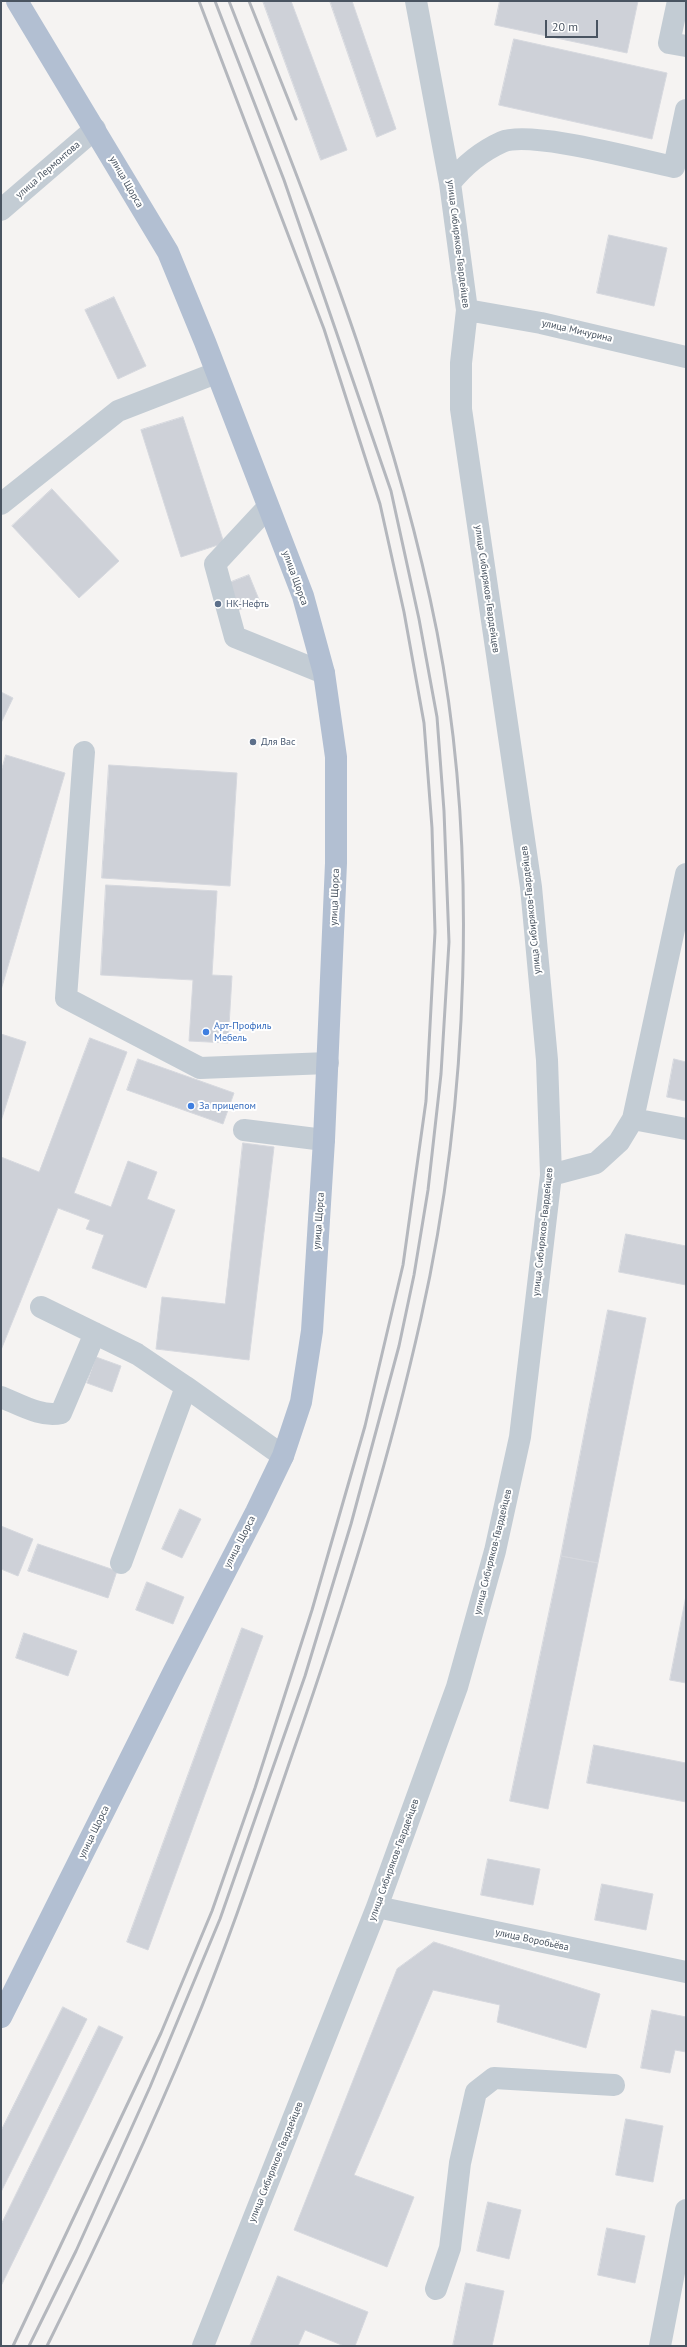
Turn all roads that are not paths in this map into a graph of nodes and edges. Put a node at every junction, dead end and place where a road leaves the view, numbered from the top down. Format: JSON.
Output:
{"nodes":[{"id":1,"x":17,"y":1,"type":"edge"},
{"id":2,"x":416,"y":1,"type":"edge"},
{"id":3,"x":678,"y":1,"type":"edge"},
{"id":4,"x":686,"y":46,"type":"edge"},
{"id":5,"x":686,"y":110,"type":"edge"},
{"id":6,"x":95,"y":129,"type":"junction"},
{"id":7,"x":450,"y":184,"type":"junction"},
{"id":8,"x":1,"y":210,"type":"edge"},
{"id":9,"x":467,"y":310,"type":"junction"},
{"id":10,"x":686,"y":357,"type":"edge"},
{"id":11,"x":216,"y":373,"type":"junction"},
{"id":12,"x":1,"y":504,"type":"edge"},
{"id":13,"x":268,"y":507,"type":"junction"},
{"id":14,"x":324,"y":673,"type":"junction"},
{"id":15,"x":84,"y":752,"type":"dead end"},
{"id":16,"x":686,"y":874,"type":"edge"},
{"id":17,"x":328,"y":1063,"type":"junction"},
{"id":18,"x":633,"y":1119,"type":"junction"},
{"id":19,"x":686,"y":1129,"type":"edge"},
{"id":20,"x":244,"y":1130,"type":"dead end"},
{"id":21,"x":324,"y":1140,"type":"junction"},
{"id":22,"x":551,"y":1175,"type":"junction"},
{"id":23,"x":40,"y":1307,"type":"dead end"},
{"id":24,"x":95,"y":1333,"type":"junction"},
{"id":25,"x":186,"y":1386,"type":"junction"},
{"id":26,"x":1,"y":1397,"type":"edge"},
{"id":27,"x":283,"y":1456,"type":"junction"},
{"id":28,"x":122,"y":1563,"type":"dead end"},
{"id":29,"x":377,"y":1907,"type":"junction"},
{"id":30,"x":686,"y":1972,"type":"edge"},
{"id":31,"x":1,"y":2018,"type":"edge"},
{"id":32,"x":614,"y":2085,"type":"dead end"},
{"id":33,"x":686,"y":2210,"type":"edge"},
{"id":34,"x":436,"y":2289,"type":"dead end"},
{"id":35,"x":203,"y":2346,"type":"edge"},
{"id":36,"x":660,"y":2346,"type":"edge"}],
"edges":[{"from":1,"to":6,"type":"main road","name":"улица Щорса"},
{"from":2,"to":7,"type":"street","name":"улица Сибиряков-Гвардейцев"},
{"from":3,"to":4,"type":"street"},
{"from":5,"to":7,"type":"street"},
{"from":6,"to":8,"type":"street","name":"улица Лермонтова"},
{"from":6,"to":11,"type":"main road","name":"улица Щорса"},
{"from":7,"to":9,"type":"street","name":"улица Сибиряков-Гвардейцев"},
{"from":9,"to":10,"type":"street","name":"улица Мичурина"},
{"from":9,"to":22,"type":"street","name":"улица Сибиряков-Гвардейцев"},
{"from":11,"to":12,"type":"street"},
{"from":11,"to":13,"type":"main road","name":"улица Щорса"},
{"from":13,"to":14,"type":"main road","name":"улица Щорса"},
{"from":13,"to":14,"type":"street"},
{"from":14,"to":17,"type":"main road","name":"улица Щорса"},
{"from":15,"to":17,"type":"street"},
{"from":16,"to":18,"type":"street"},
{"from":17,"to":21,"type":"main road","name":"улица Щорса"},
{"from":18,"to":19,"type":"street"},
{"from":18,"to":22,"type":"street"},
{"from":20,"to":21,"type":"street"},
{"from":21,"to":27,"type":"main road","name":"улица Щорса"},
{"from":22,"to":29,"type":"street","name":"улица Сибиряков-Гвардейцев"},
{"from":23,"to":24,"type":"street"},
{"from":24,"to":25,"type":"street"},
{"from":24,"to":26,"type":"street"},
{"from":25,"to":27,"type":"street"},
{"from":25,"to":28,"type":"street"},
{"from":27,"to":31,"type":"main road","name":"улица Щорса"},
{"from":29,"to":30,"type":"street","name":"улица Воробьёва"},
{"from":29,"to":35,"type":"street","name":"улица Сибиряков-Гвардейцев"},
{"from":32,"to":34,"type":"street"},
{"from":33,"to":36,"type":"street"}]}
